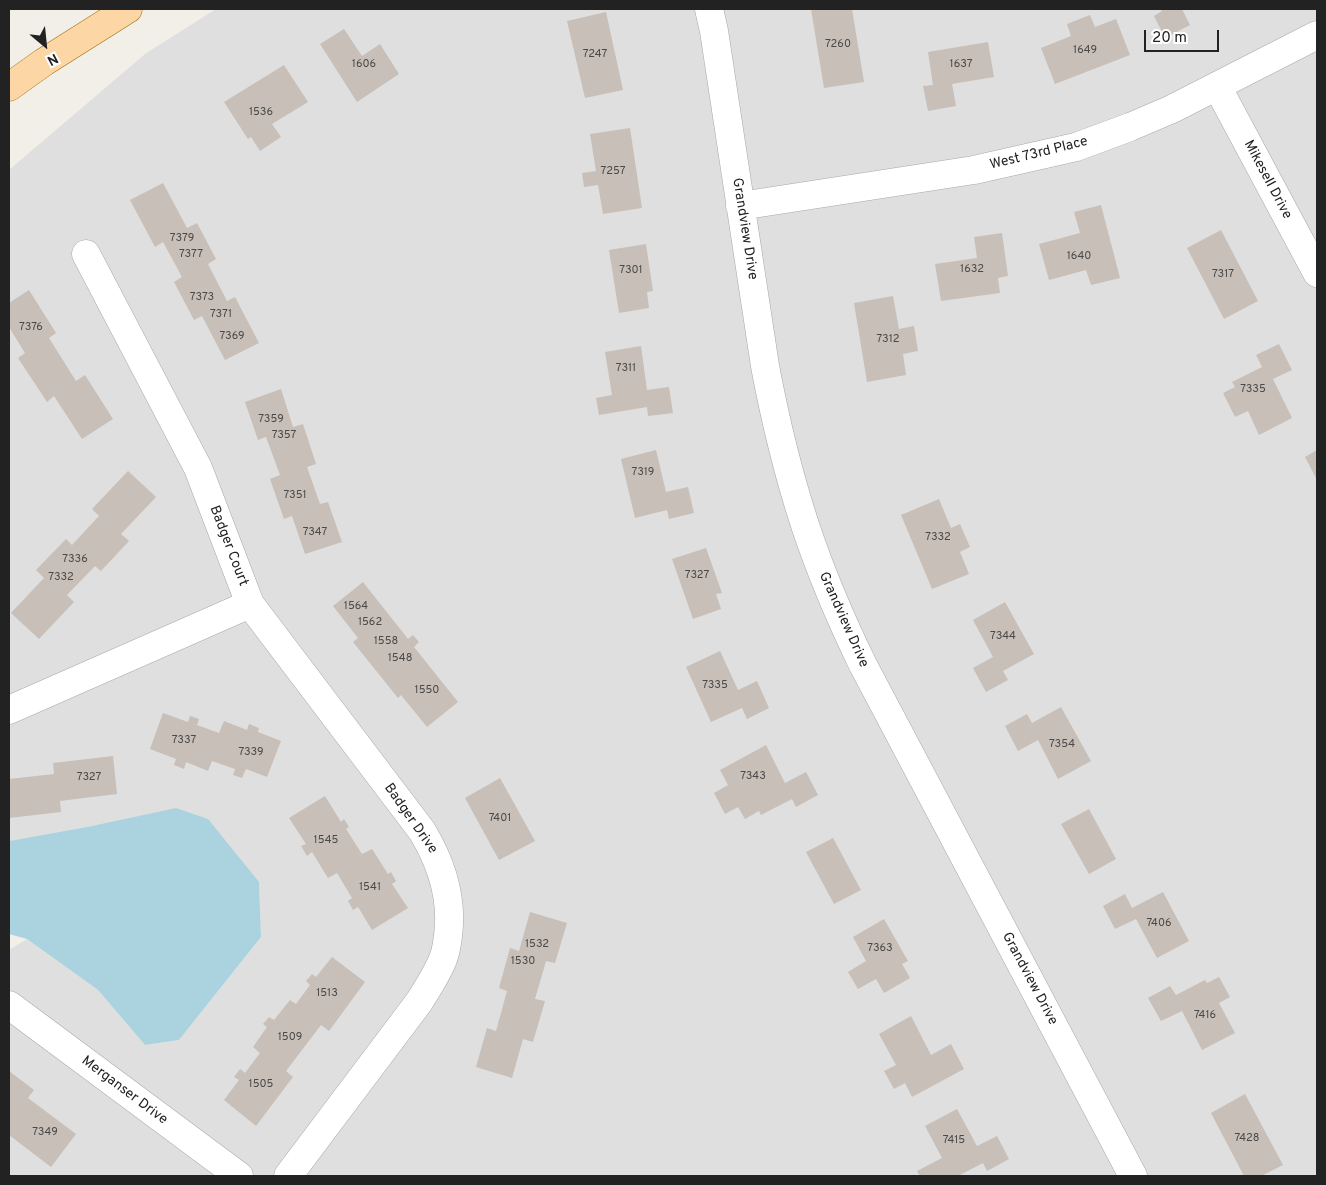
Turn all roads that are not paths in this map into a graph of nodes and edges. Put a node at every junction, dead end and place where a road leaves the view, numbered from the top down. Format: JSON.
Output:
{"nodes":[{"id":1,"x":128,"y":9,"type":"edge"},
{"id":2,"x":709,"y":9,"type":"edge"},
{"id":3,"x":1317,"y":35,"type":"edge"},
{"id":4,"x":1217,"y":86,"type":"junction"},
{"id":5,"x":9,"y":87,"type":"edge"},
{"id":6,"x":740,"y":206,"type":"junction"},
{"id":7,"x":86,"y":254,"type":"dead end"},
{"id":8,"x":1317,"y":273,"type":"edge"},
{"id":9,"x":250,"y":604,"type":"junction"},
{"id":10,"x":9,"y":710,"type":"edge"},
{"id":11,"x":9,"y":1005,"type":"edge"},
{"id":12,"x":239,"y":1176,"type":"edge"},
{"id":13,"x":288,"y":1176,"type":"edge"},
{"id":14,"x":1133,"y":1176,"type":"edge"}],
"edges":[{"from":1,"to":5,"type":"main road"},
{"from":2,"to":6,"type":"street","name":"Grandview Drive"},
{"from":3,"to":4,"type":"street","name":"West 73rd Place"},
{"from":4,"to":6,"type":"street","name":"West 73rd Place"},
{"from":4,"to":8,"type":"street","name":"Mikesell Drive"},
{"from":6,"to":14,"type":"street","name":"Grandview Drive"},
{"from":7,"to":9,"type":"street","name":"Badger Court"},
{"from":9,"to":10,"type":"street","name":"Badger Court"},
{"from":9,"to":13,"type":"street","name":"Badger Drive"},
{"from":11,"to":12,"type":"street","name":"Merganser Drive"}]}
